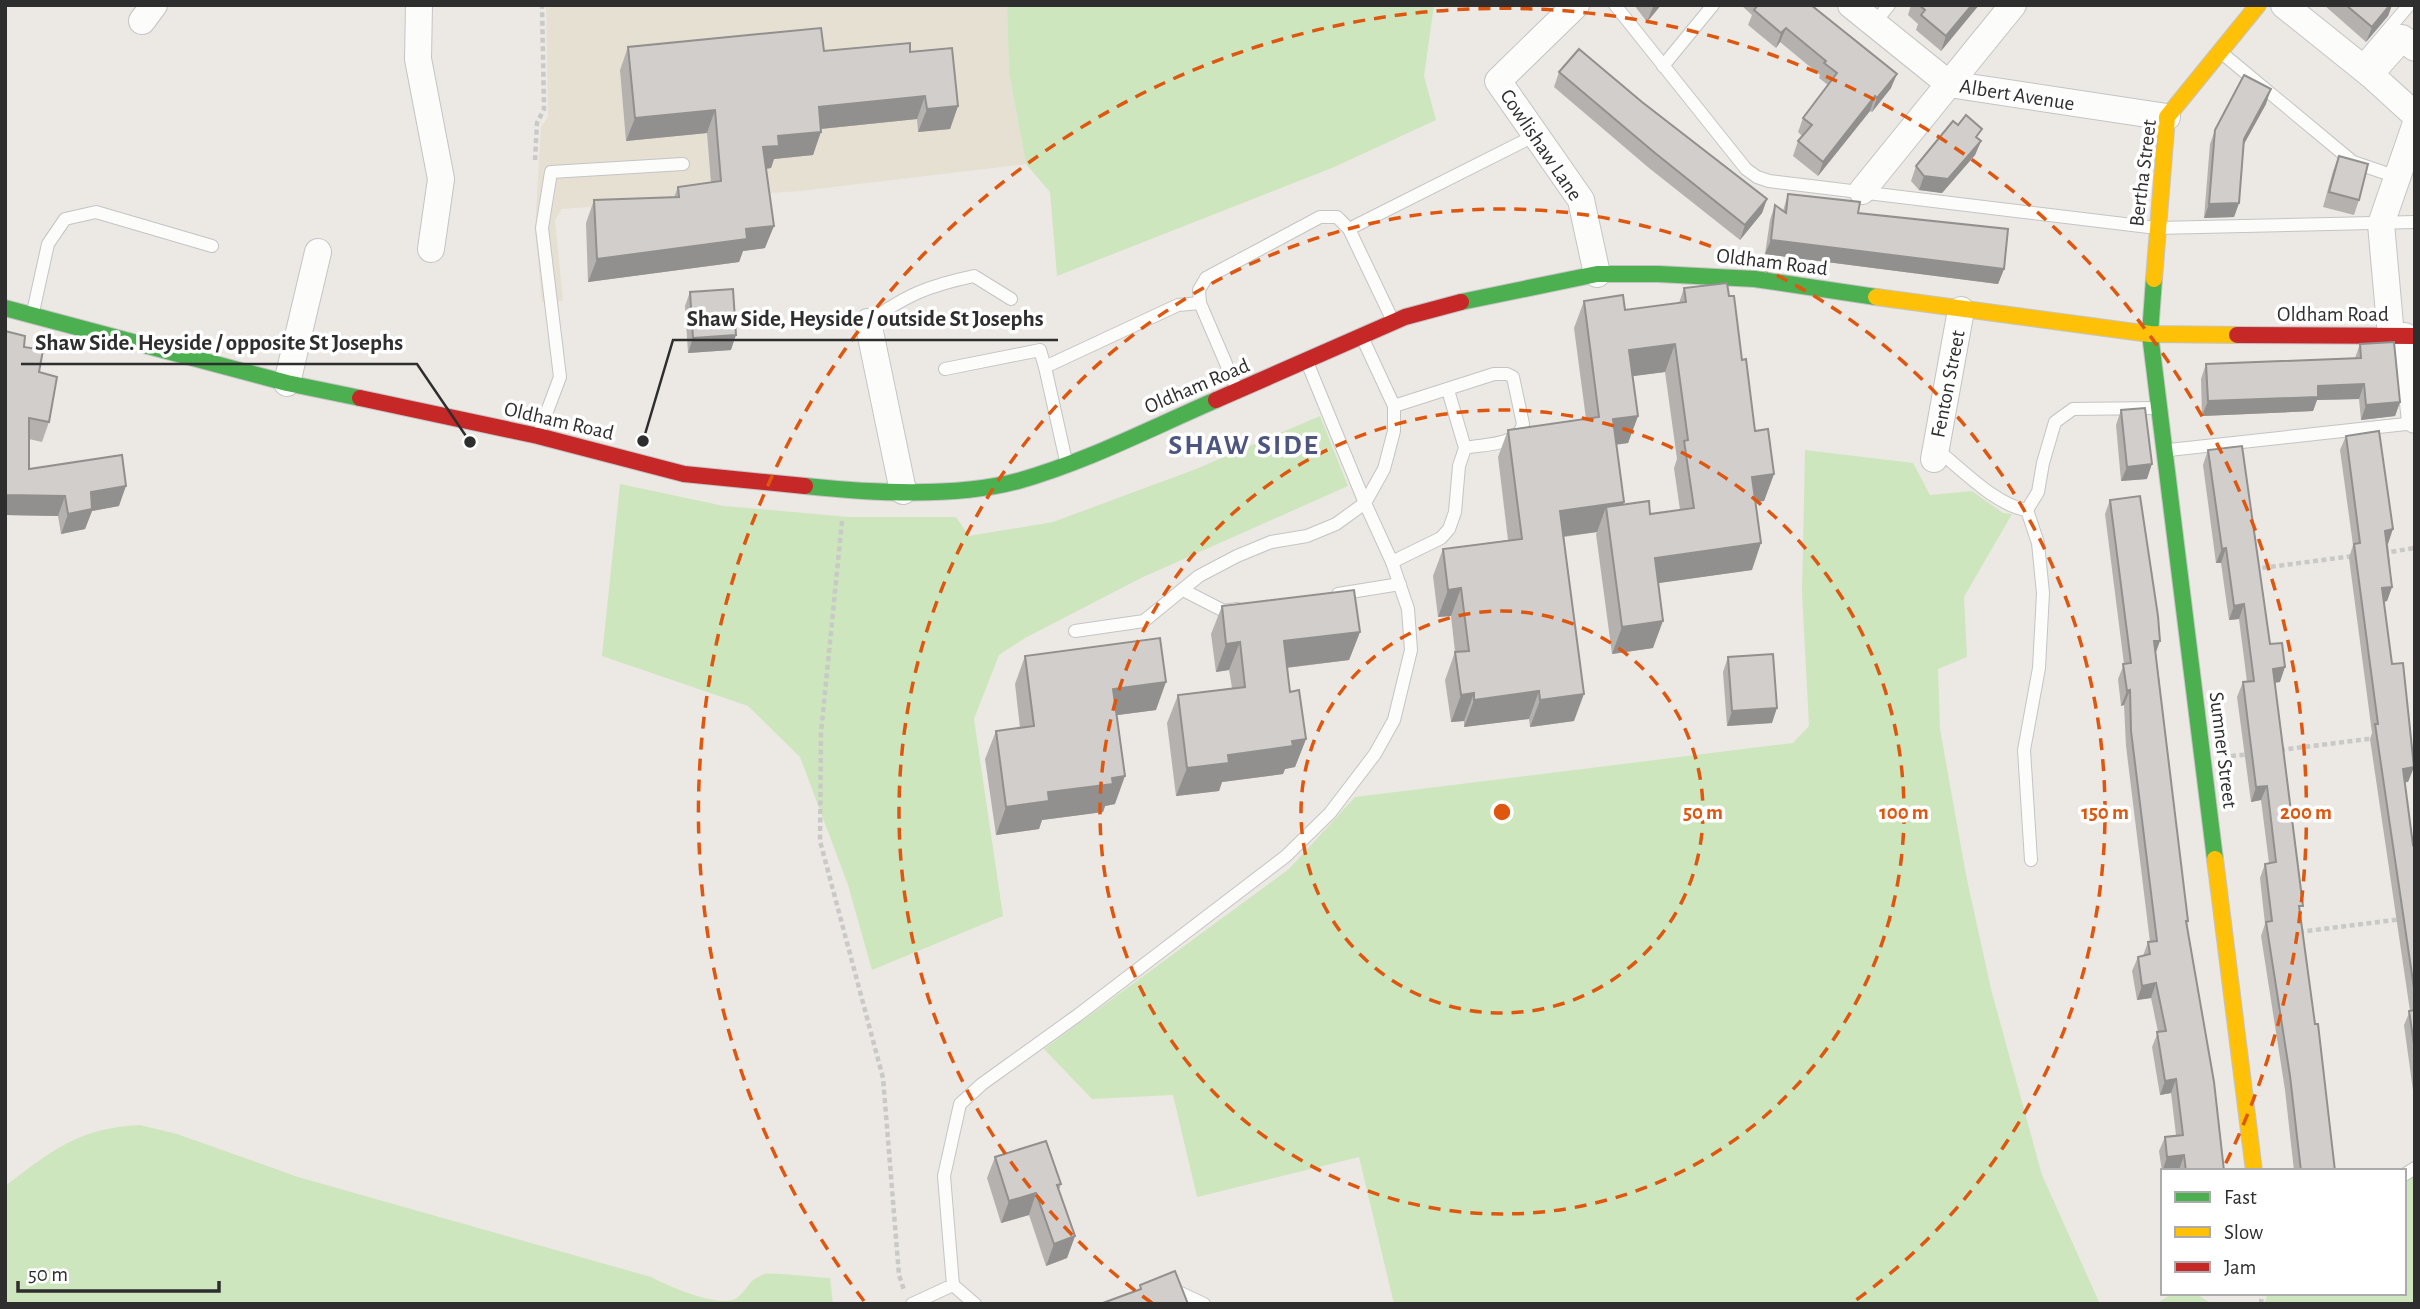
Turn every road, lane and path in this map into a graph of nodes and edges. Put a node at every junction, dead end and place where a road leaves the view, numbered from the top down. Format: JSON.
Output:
{"nodes":[{"id":1,"x":419,"y":5,"type":"edge"},
{"id":2,"x":1576,"y":5,"type":"edge"},
{"id":3,"x":1615,"y":5,"type":"edge"},
{"id":4,"x":1713,"y":5,"type":"edge"},
{"id":5,"x":1851,"y":5,"type":"edge"},
{"id":6,"x":2012,"y":5,"type":"edge"},
{"id":7,"x":2258,"y":5,"type":"edge"},
{"id":8,"x":2284,"y":5,"type":"edge"},
{"id":9,"x":2409,"y":5,"type":"edge"},
{"id":10,"x":1882,"y":15,"type":"edge"},
{"id":11,"x":2415,"y":48,"type":"edge"},
{"id":12,"x":2220,"y":52,"type":"junction"},
{"id":13,"x":1663,"y":66,"type":"junction"},
{"id":14,"x":2364,"y":69,"type":"junction"},
{"id":15,"x":1949,"y":84,"type":"junction"},
{"id":16,"x":2415,"y":115,"type":"edge"},
{"id":17,"x":2167,"y":117,"type":"junction"},
{"id":18,"x":2415,"y":126,"type":"edge"},
{"id":19,"x":1536,"y":135,"type":"junction"},
{"id":20,"x":683,"y":164,"type":"dead end"},
{"id":21,"x":2398,"y":177,"type":"junction"},
{"id":22,"x":1862,"y":191,"type":"junction"},
{"id":23,"x":2415,"y":222,"type":"edge"},
{"id":24,"x":2381,"y":224,"type":"junction"},
{"id":25,"x":2157,"y":228,"type":"junction"},
{"id":26,"x":1349,"y":229,"type":"junction"},
{"id":27,"x":212,"y":246,"type":"dead end"},
{"id":28,"x":431,"y":249,"type":"dead end"},
{"id":29,"x":318,"y":252,"type":"dead end"},
{"id":30,"x":1597,"y":274,"type":"junction"},
{"id":31,"x":1011,"y":299,"type":"dead end"},
{"id":32,"x":1200,"y":303,"type":"junction"},
{"id":33,"x":5,"y":308,"type":"edge"},
{"id":34,"x":1961,"y":310,"type":"junction"},
{"id":35,"x":33,"y":316,"type":"junction"},
{"id":36,"x":1394,"y":322,"type":"junction"},
{"id":37,"x":868,"y":323,"type":"joint"},
{"id":38,"x":2150,"y":334,"type":"junction"},
{"id":39,"x":2404,"y":336,"type":"edge"},
{"id":40,"x":1362,"y":337,"type":"junction"},
{"id":41,"x":1307,"y":362,"type":"junction"},
{"id":42,"x":1045,"y":367,"type":"junction"},
{"id":43,"x":945,"y":369,"type":"dead end"},
{"id":44,"x":287,"y":383,"type":"junction"},
{"id":45,"x":1448,"y":390,"type":"junction"},
{"id":46,"x":1238,"y":392,"type":"junction"},
{"id":47,"x":1394,"y":406,"type":"junction"},
{"id":48,"x":2160,"y":408,"type":"junction"},
{"id":49,"x":2415,"y":422,"type":"edge"},
{"id":50,"x":538,"y":436,"type":"junction"},
{"id":51,"x":1465,"y":448,"type":"junction"},
{"id":52,"x":2165,"y":450,"type":"junction"},
{"id":53,"x":1935,"y":454,"type":"joint"},
{"id":54,"x":1066,"y":465,"type":"junction"},
{"id":55,"x":845,"y":489,"type":"junction"},
{"id":56,"x":903,"y":491,"type":"junction"},
{"id":57,"x":1365,"y":503,"type":"junction"},
{"id":58,"x":2027,"y":510,"type":"junction"},
{"id":59,"x":2415,"y":548,"type":"edge"},
{"id":60,"x":2373,"y":554,"type":"edge"},
{"id":61,"x":2360,"y":555,"type":"edge"},
{"id":62,"x":1392,"y":562,"type":"junction"},
{"id":63,"x":2249,"y":570,"type":"edge"},
{"id":64,"x":1400,"y":584,"type":"junction"},
{"id":65,"x":1183,"y":590,"type":"junction"},
{"id":66,"x":1322,"y":597,"type":"edge"},
{"id":67,"x":1246,"y":608,"type":"edge"},
{"id":68,"x":1075,"y":631,"type":"dead end"},
{"id":69,"x":2415,"y":733,"type":"edge"},
{"id":70,"x":2402,"y":735,"type":"edge"},
{"id":71,"x":2388,"y":737,"type":"edge"},
{"id":72,"x":2269,"y":751,"type":"edge"},
{"id":73,"x":2256,"y":753,"type":"edge"},
{"id":74,"x":2203,"y":760,"type":"junction"},
{"id":75,"x":2031,"y":860,"type":"dead end"},
{"id":76,"x":2415,"y":918,"type":"edge"},
{"id":77,"x":2293,"y":932,"type":"edge"},
{"id":78,"x":2254,"y":1169,"type":"edge"},
{"id":79,"x":953,"y":1284,"type":"junction"},
{"id":80,"x":1154,"y":1288,"type":"edge"},
{"id":81,"x":908,"y":1299,"type":"edge"},
{"id":82,"x":975,"y":1304,"type":"edge"},
{"id":83,"x":1204,"y":1304,"type":"edge"}],
"edges":[{"from":1,"to":28,"type":"street"},
{"from":2,"to":19,"type":"street","name":"Cowlishaw Lane"},
{"from":3,"to":13,"type":"lane"},
{"from":4,"to":13,"type":"lane"},
{"from":5,"to":10,"type":"street","name":"Albert Avenue"},
{"from":6,"to":15,"type":"street"},
{"from":7,"to":12,"type":"main road","name":"Bertha Street"},
{"from":8,"to":14,"type":"street"},
{"from":9,"to":14,"type":"lane"},
{"from":10,"to":15,"type":"street","name":"Albert Avenue"},
{"from":11,"to":14,"type":"street"},
{"from":12,"to":17,"type":"main road","name":"Bertha Street"},
{"from":12,"to":21,"type":"lane"},
{"from":13,"to":22,"type":"lane"},
{"from":14,"to":16,"type":"street"},
{"from":15,"to":17,"type":"street","name":"Albert Avenue"},
{"from":15,"to":22,"type":"street"},
{"from":17,"to":25,"type":"main road","name":"Bertha Street"},
{"from":18,"to":21,"type":"street"},
{"from":19,"to":26,"type":"lane"},
{"from":19,"to":30,"type":"street","name":"Cowlishaw Lane"},
{"from":20,"to":50,"type":"lane"},
{"from":21,"to":24,"type":"street"},
{"from":22,"to":25,"type":"lane"},
{"from":23,"to":24,"type":"lane"},
{"from":24,"to":25,"type":"lane"},
{"from":24,"to":39,"type":"street"},
{"from":25,"to":38,"type":"main road","name":"Bertha Street"},
{"from":26,"to":32,"type":"lane"},
{"from":26,"to":36,"type":"lane"},
{"from":27,"to":35,"type":"lane"},
{"from":29,"to":44,"type":"street"},
{"from":30,"to":34,"type":"main road","name":"Oldham Road"},
{"from":30,"to":36,"type":"main road","name":"Oldham Road"},
{"from":31,"to":37,"type":"lane"},
{"from":32,"to":42,"type":"lane"},
{"from":32,"to":46,"type":"lane"},
{"from":33,"to":35,"type":"main road","name":"Oldham Road"},
{"from":34,"to":38,"type":"main road","name":"Oldham Road"},
{"from":34,"to":53,"type":"street","name":"Fenton Street"},
{"from":35,"to":44,"type":"main road","name":"Oldham Road"},
{"from":36,"to":40,"type":"main road","name":"Oldham Road"},
{"from":37,"to":56,"type":"street"},
{"from":38,"to":39,"type":"main road","name":"Oldham Road"},
{"from":38,"to":48,"type":"main road","name":"Sumner Street"},
{"from":39,"to":49,"type":"street"},
{"from":40,"to":41,"type":"main road","name":"Oldham Road"},
{"from":40,"to":47,"type":"lane"},
{"from":41,"to":46,"type":"main road","name":"Oldham Road"},
{"from":41,"to":57,"type":"lane"},
{"from":42,"to":43,"type":"lane"},
{"from":42,"to":54,"type":"lane"},
{"from":44,"to":50,"type":"main road","name":"Oldham Road"},
{"from":45,"to":47,"type":"lane"},
{"from":45,"to":51,"type":"lane"},
{"from":45,"to":51,"type":"lane"},
{"from":46,"to":54,"type":"main road","name":"Oldham Road"},
{"from":47,"to":57,"type":"lane"},
{"from":48,"to":52,"type":"main road","name":"Sumner Street"},
{"from":48,"to":58,"type":"lane"},
{"from":49,"to":52,"type":"lane"},
{"from":50,"to":55,"type":"main road","name":"Oldham Road"},
{"from":51,"to":62,"type":"lane"},
{"from":52,"to":74,"type":"main road","name":"Sumner Street"},
{"from":53,"to":58,"type":"lane"},
{"from":54,"to":56,"type":"main road","name":"Oldham Road"},
{"from":55,"to":56,"type":"main road","name":"Oldham Road"},
{"from":55,"to":81,"type":"path"},
{"from":57,"to":62,"type":"lane"},
{"from":57,"to":65,"type":"lane"},
{"from":58,"to":75,"type":"lane"},
{"from":59,"to":60,"type":"path"},
{"from":61,"to":63,"type":"path"},
{"from":62,"to":64,"type":"lane"},
{"from":64,"to":66,"type":"lane"},
{"from":64,"to":79,"type":"lane"},
{"from":65,"to":67,"type":"lane"},
{"from":65,"to":68,"type":"lane"},
{"from":69,"to":70,"type":"path"},
{"from":71,"to":72,"type":"path"},
{"from":73,"to":74,"type":"path"},
{"from":74,"to":78,"type":"main road","name":"Sumner Street"},
{"from":76,"to":77,"type":"path"},
{"from":79,"to":81,"type":"lane"},
{"from":79,"to":82,"type":"lane"},
{"from":80,"to":83,"type":"lane"}]}
